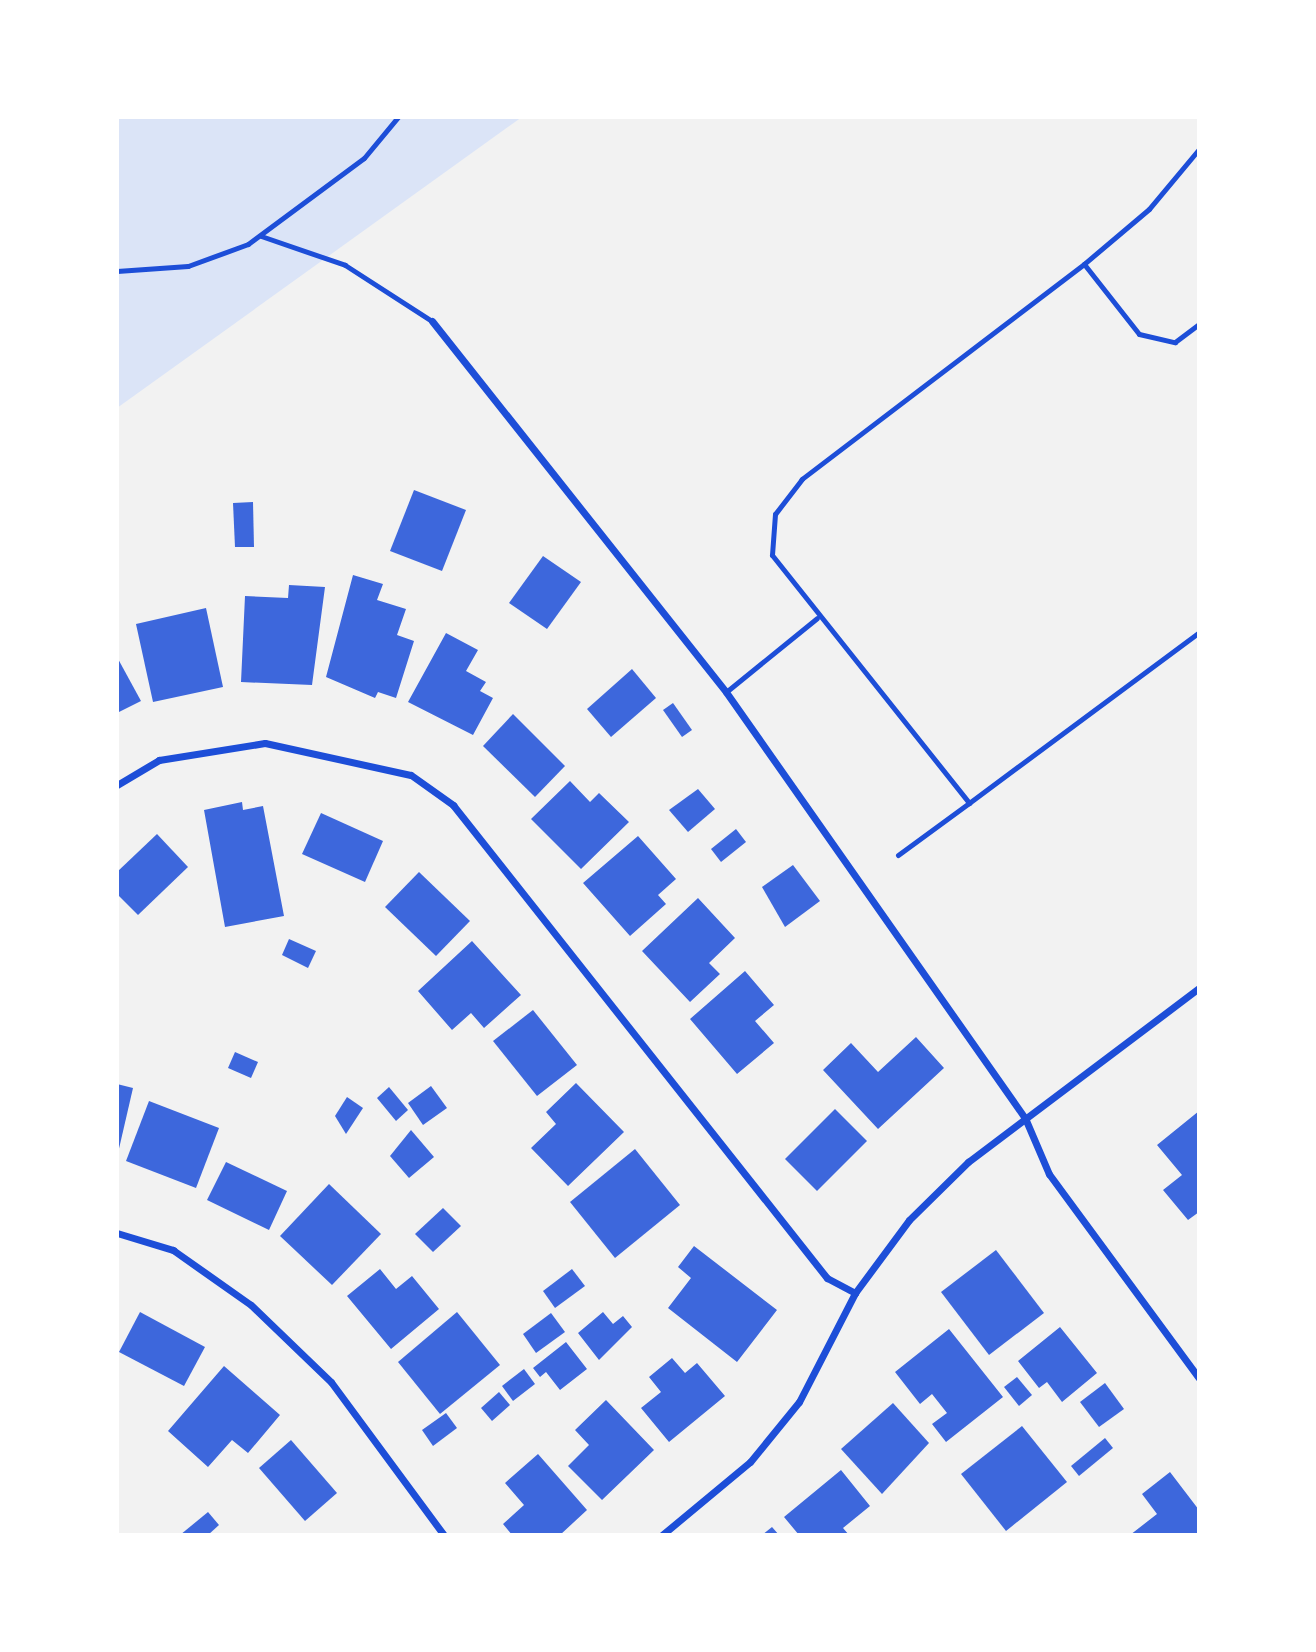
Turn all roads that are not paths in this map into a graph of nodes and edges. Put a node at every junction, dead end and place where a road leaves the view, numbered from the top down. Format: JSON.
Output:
{"nodes":[{"id":1,"x":398,"y":117,"type":"edge"},
{"id":2,"x":1199,"y":149,"type":"edge"},
{"id":3,"x":260,"y":236,"type":"junction"},
{"id":4,"x":1084,"y":264,"type":"junction"},
{"id":5,"x":117,"y":271,"type":"edge"},
{"id":6,"x":432,"y":321,"type":"joint"},
{"id":7,"x":1199,"y":324,"type":"edge"},
{"id":8,"x":817,"y":618,"type":"junction"},
{"id":9,"x":1199,"y":632,"type":"edge"},
{"id":10,"x":726,"y":692,"type":"junction"},
{"id":11,"x":117,"y":785,"type":"edge"},
{"id":12,"x":969,"y":803,"type":"junction"},
{"id":13,"x":898,"y":855,"type":"dead end"},
{"id":14,"x":1199,"y":988,"type":"edge"},
{"id":15,"x":1025,"y":1118,"type":"junction"},
{"id":16,"x":117,"y":1233,"type":"edge"},
{"id":17,"x":855,"y":1293,"type":"junction"},
{"id":18,"x":1199,"y":1378,"type":"edge"},
{"id":19,"x":444,"y":1535,"type":"edge"},
{"id":20,"x":662,"y":1535,"type":"edge"}],
"edges":[{"from":1,"to":3,"type":"lane"},
{"from":2,"to":4,"type":"lane"},
{"from":3,"to":5,"type":"lane"},
{"from":3,"to":6,"type":"lane"},
{"from":4,"to":7,"type":"lane"},
{"from":4,"to":8,"type":"lane"},
{"from":6,"to":10,"type":"street"},
{"from":8,"to":10,"type":"lane"},
{"from":8,"to":12,"type":"lane"},
{"from":9,"to":12,"type":"lane"},
{"from":10,"to":15,"type":"street"},
{"from":11,"to":17,"type":"street"},
{"from":12,"to":13,"type":"lane"},
{"from":14,"to":15,"type":"street"},
{"from":15,"to":17,"type":"street"},
{"from":15,"to":18,"type":"street"},
{"from":16,"to":19,"type":"street"},
{"from":17,"to":20,"type":"street"}]}
